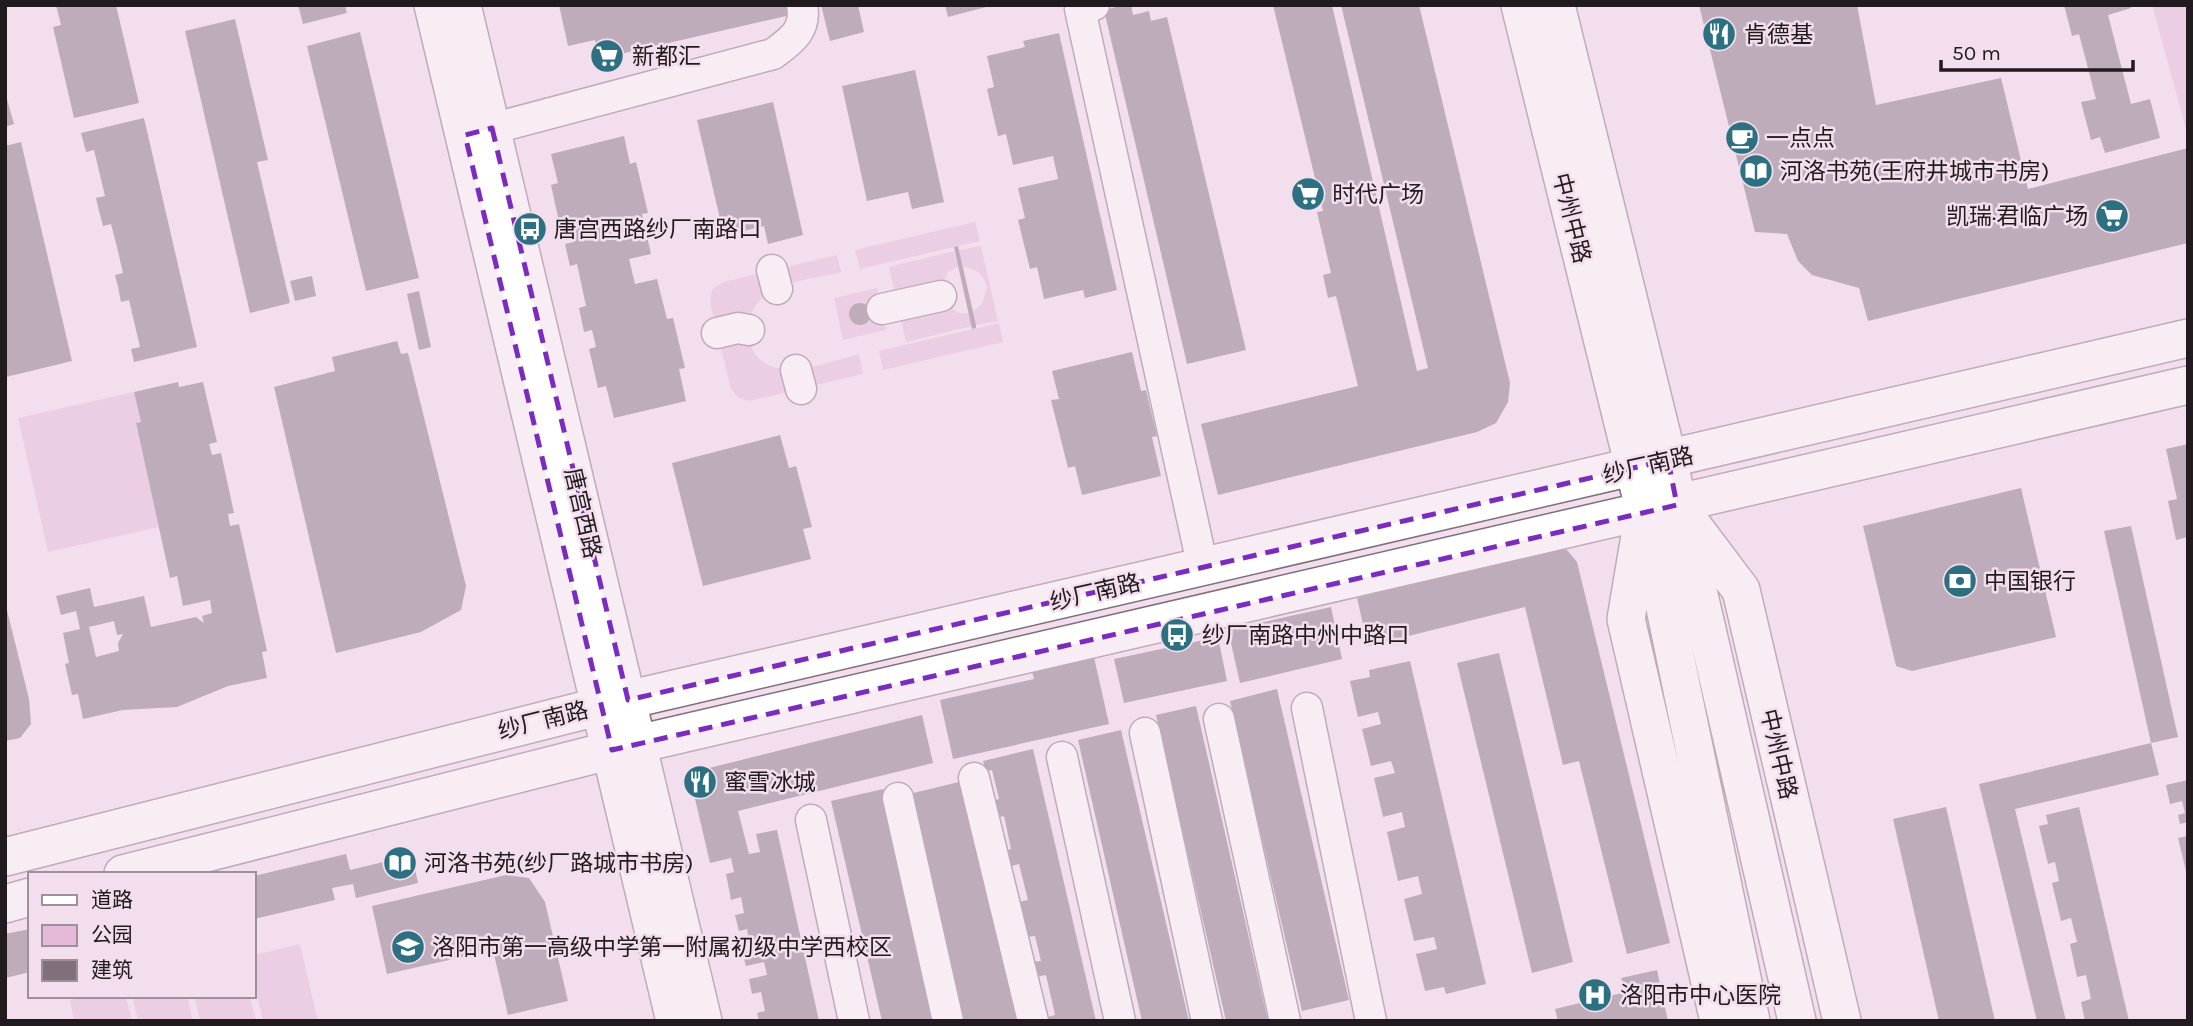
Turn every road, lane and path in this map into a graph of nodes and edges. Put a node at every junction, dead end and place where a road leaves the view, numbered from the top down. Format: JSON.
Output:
{"nodes":[{"id":1,"x":433,"y":5,"type":"edge"},
{"id":2,"x":461,"y":5,"type":"edge"},
{"id":3,"x":802,"y":5,"type":"edge"},
{"id":4,"x":1094,"y":5,"type":"edge"},
{"id":5,"x":1520,"y":5,"type":"edge"},
{"id":6,"x":1556,"y":5,"type":"edge"},
{"id":7,"x":478,"y":132,"type":"junction"},
{"id":8,"x":941,"y":296,"type":"dead end"},
{"id":9,"x":882,"y":309,"type":"dead end"},
{"id":10,"x":749,"y":330,"type":"dead end"},
{"id":11,"x":717,"y":333,"type":"dead end"},
{"id":12,"x":2188,"y":338,"type":"edge"},
{"id":13,"x":2188,"y":385,"type":"edge"},
{"id":14,"x":1668,"y":460,"type":"junction"},
{"id":15,"x":1633,"y":468,"type":"junction"},
{"id":16,"x":1661,"y":508,"type":"junction"},
{"id":17,"x":1203,"y":568,"type":"junction"},
{"id":18,"x":614,"y":703,"type":"junction"},
{"id":19,"x":1307,"y":708,"type":"dead end"},
{"id":20,"x":1219,"y":719,"type":"dead end"},
{"id":21,"x":1145,"y":733,"type":"dead end"},
{"id":22,"x":625,"y":747,"type":"junction"},
{"id":23,"x":1062,"y":757,"type":"dead end"},
{"id":24,"x":975,"y":778,"type":"dead end"},
{"id":25,"x":898,"y":798,"type":"dead end"},
{"id":26,"x":811,"y":820,"type":"dead end"},
{"id":27,"x":5,"y":857,"type":"edge"},
{"id":28,"x":131,"y":872,"type":"edge"},
{"id":29,"x":28,"y":898,"type":"edge"},
{"id":30,"x":5,"y":904,"type":"edge"},
{"id":31,"x":1770,"y":905,"type":"junction"},
{"id":32,"x":675,"y":1021,"type":"edge"},
{"id":33,"x":703,"y":1021,"type":"edge"},
{"id":34,"x":854,"y":1021,"type":"edge"},
{"id":35,"x":948,"y":1021,"type":"edge"},
{"id":36,"x":1033,"y":1021,"type":"edge"},
{"id":37,"x":1120,"y":1021,"type":"edge"},
{"id":38,"x":1208,"y":1021,"type":"edge"},
{"id":39,"x":1285,"y":1021,"type":"edge"},
{"id":40,"x":1371,"y":1021,"type":"edge"},
{"id":41,"x":1719,"y":1021,"type":"edge"},
{"id":42,"x":1751,"y":1021,"type":"edge"},
{"id":43,"x":1797,"y":1021,"type":"edge"},
{"id":44,"x":1828,"y":1021,"type":"edge"},
{"id":45,"x":1842,"y":1021,"type":"edge"}],
"edges":[{"from":1,"to":7,"type":"main road","name":"唐宫西路"},
{"from":2,"to":7,"type":"main road","name":"唐宫西路"},
{"from":3,"to":7,"type":"street"},
{"from":4,"to":17,"type":"street"},
{"from":5,"to":15,"type":"main road","name":"中州中路"},
{"from":6,"to":14,"type":"main road","name":"中州中路"},
{"from":7,"to":18,"type":"main road","name":"唐宫西路"},
{"from":8,"to":9,"type":"street"},
{"from":10,"to":11,"type":"street"},
{"from":12,"to":14,"type":"main road","name":"纱厂南路"},
{"from":13,"to":16,"type":"main road","name":"纱厂南路"},
{"from":14,"to":15,"type":"main road","name":"纱厂南路"},
{"from":14,"to":16,"type":"main road","name":"中州中路"},
{"from":15,"to":16,"type":"main road","name":"中州中路"},
{"from":15,"to":17,"type":"main road","name":"纱厂南路"},
{"from":16,"to":22,"type":"main road","name":"纱厂南路"},
{"from":16,"to":31,"type":"main road","name":"中州中路"},
{"from":16,"to":41,"type":"main road","name":"中州中路"},
{"from":16,"to":42,"type":"main road","name":"中州中路"},
{"from":16,"to":45,"type":"main road","name":"中州中路"},
{"from":17,"to":18,"type":"main road","name":"纱厂南路"},
{"from":18,"to":22,"type":"main road","name":"唐宫西路"},
{"from":18,"to":27,"type":"main road","name":"纱厂南路"},
{"from":19,"to":40,"type":"street"},
{"from":20,"to":39,"type":"street"},
{"from":21,"to":38,"type":"street"},
{"from":22,"to":28,"type":"main road","name":"纱厂南路"},
{"from":22,"to":32,"type":"main road","name":"唐宫西路"},
{"from":22,"to":33,"type":"main road","name":"唐宫西路"},
{"from":23,"to":37,"type":"street"},
{"from":24,"to":36,"type":"street"},
{"from":25,"to":35,"type":"street"},
{"from":26,"to":34,"type":"street"},
{"from":29,"to":30,"type":"main road"},
{"from":31,"to":43,"type":"main road","name":"中州中路"},
{"from":31,"to":44,"type":"main road"}]}
